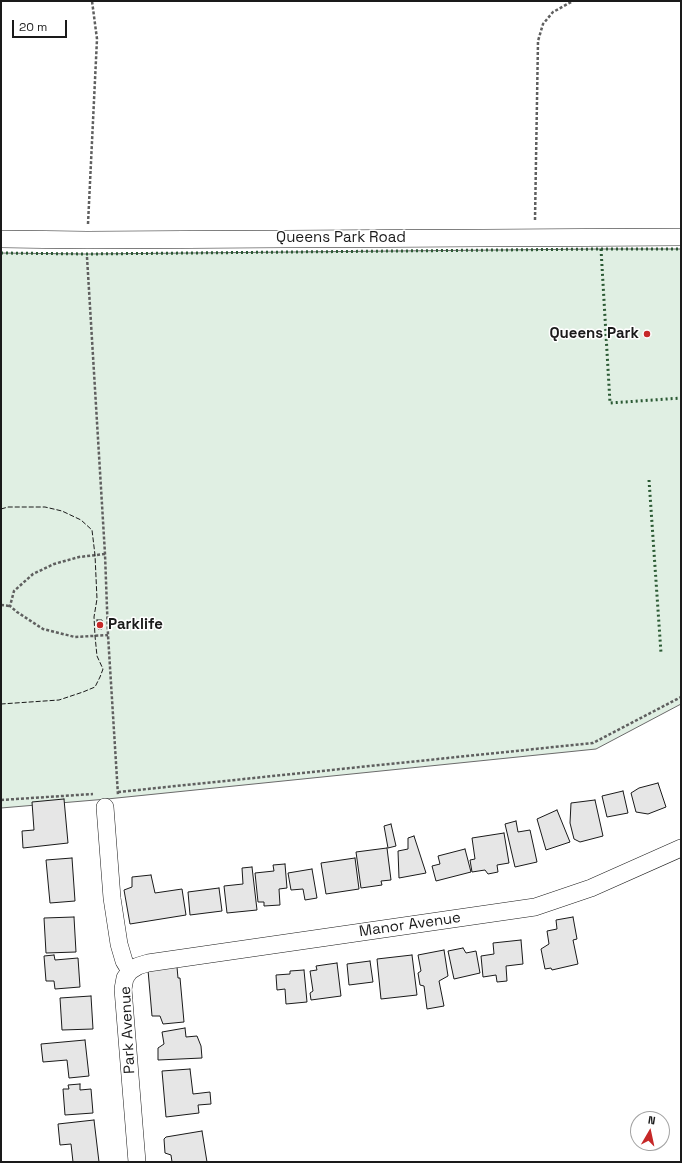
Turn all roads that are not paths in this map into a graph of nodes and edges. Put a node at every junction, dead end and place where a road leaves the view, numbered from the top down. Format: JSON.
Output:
{"nodes":[{"id":1,"x":681,"y":237,"type":"edge"},
{"id":2,"x":1,"y":239,"type":"edge"},
{"id":3,"x":100,"y":800,"type":"road end"},
{"id":4,"x":681,"y":848,"type":"edge"},
{"id":5,"x":130,"y":971,"type":"junction"},
{"id":6,"x":137,"y":1162,"type":"edge"}],
"edges":[{"from":1,"to":2,"type":"street","name":"Queens Park Road"},
{"from":3,"to":5,"type":"street","name":"Park Avenue"},
{"from":4,"to":5,"type":"street","name":"Manor Avenue"},
{"from":5,"to":6,"type":"street","name":"Park Avenue"}]}
